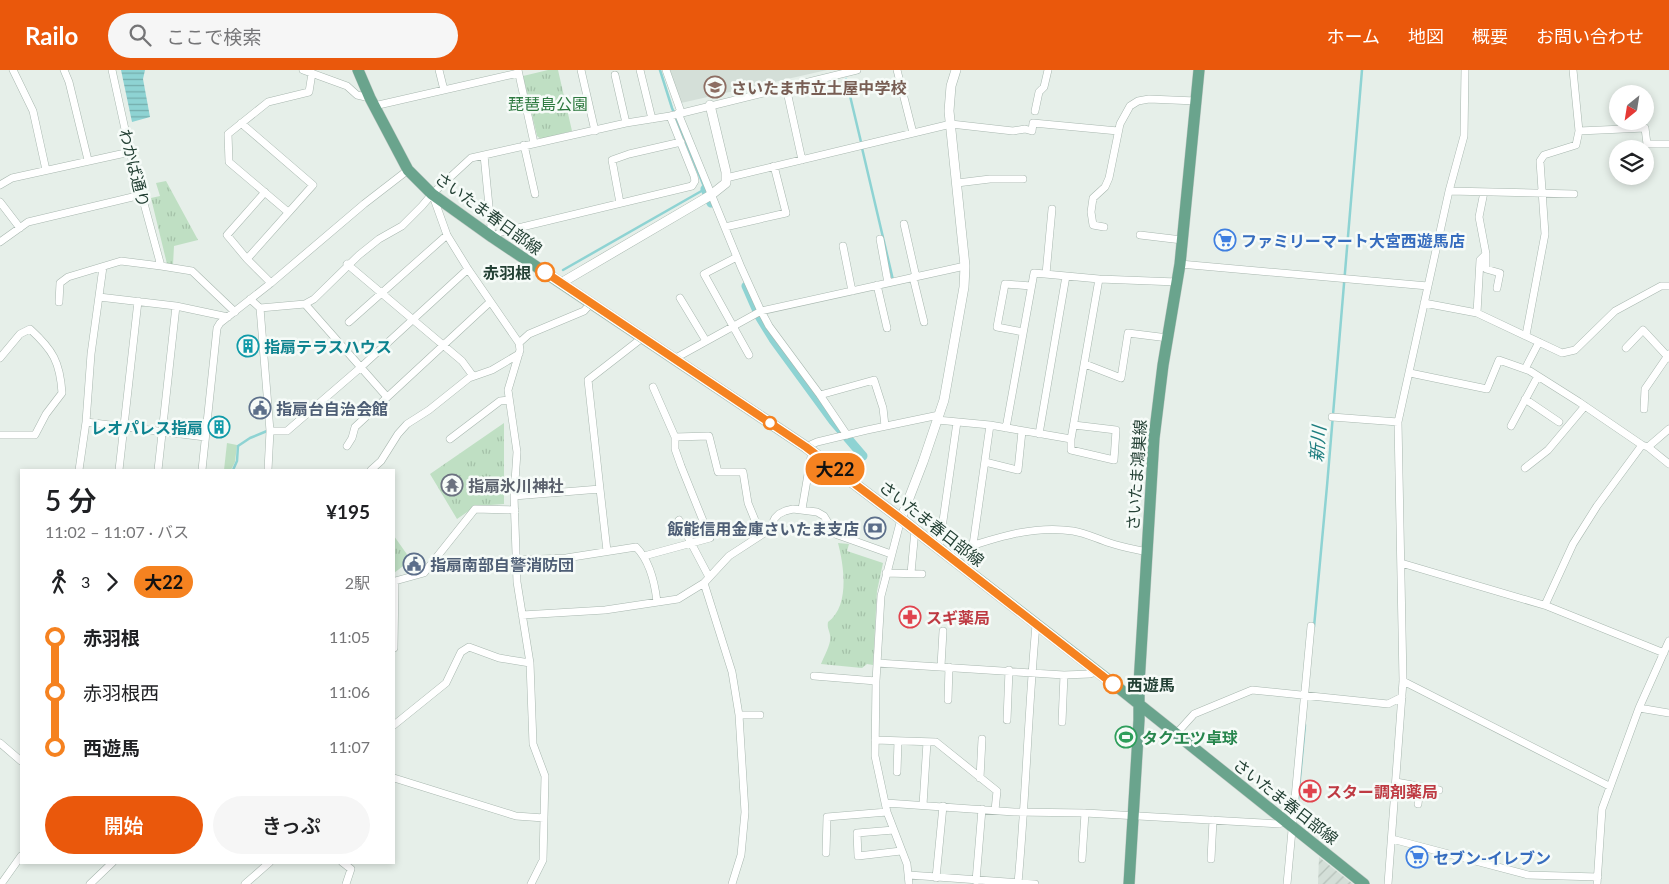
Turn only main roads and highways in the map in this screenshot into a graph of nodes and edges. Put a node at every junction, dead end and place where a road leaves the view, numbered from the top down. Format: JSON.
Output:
{"nodes":[{"id":1,"x":358,"y":70,"type":"edge"},
{"id":2,"x":1199,"y":70,"type":"edge"},
{"id":3,"x":1139,"y":704,"type":"junction"},
{"id":4,"x":1129,"y":884,"type":"edge"},
{"id":5,"x":1364,"y":884,"type":"edge"}],
"edges":[{"from":1,"to":3,"type":"main road","name":"さいたま春日部線"},
{"from":2,"to":3,"type":"main road","name":"さいたま鴻巣線"},
{"from":3,"to":4,"type":"main road","name":"さいたま鴻巣線"},
{"from":3,"to":5,"type":"main road","name":"さいたま春日部線"}]}
